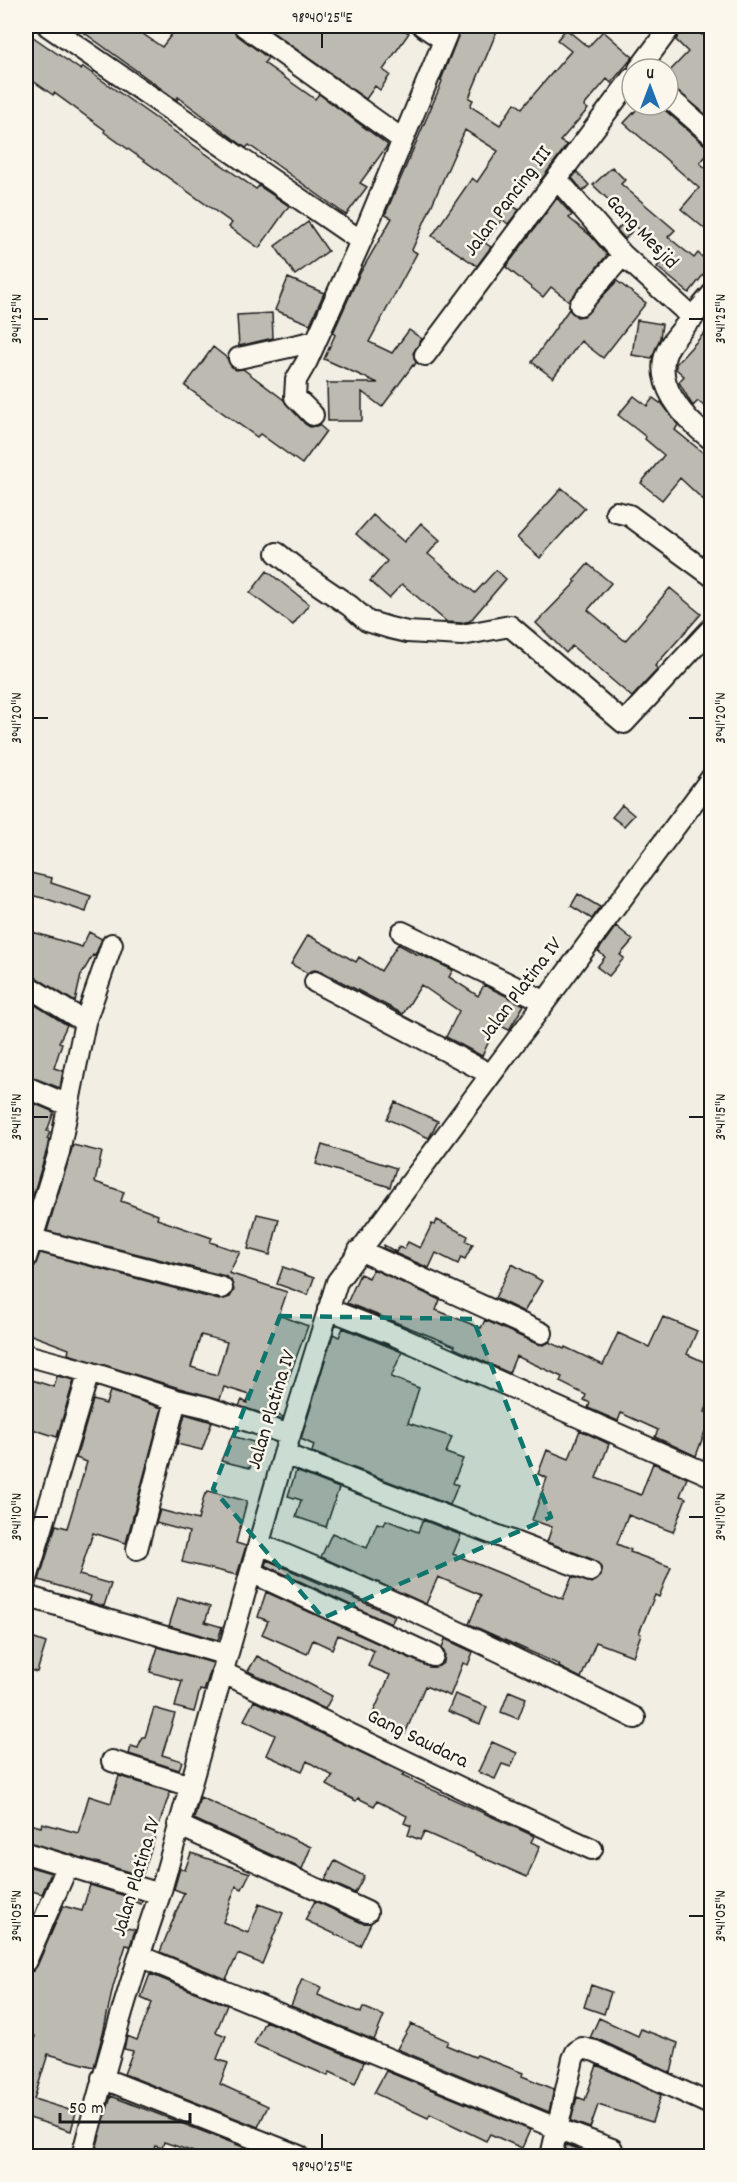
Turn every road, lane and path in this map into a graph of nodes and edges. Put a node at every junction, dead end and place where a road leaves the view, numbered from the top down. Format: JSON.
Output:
{"nodes":[{"id":1,"x":48,"y":26,"type":"edge"},
{"id":2,"x":244,"y":26,"type":"edge"},
{"id":3,"x":423,"y":26,"type":"edge"},
{"id":4,"x":671,"y":26,"type":"edge"},
{"id":5,"x":447,"y":33,"type":"edge"},
{"id":6,"x":648,"y":57,"type":"edge"},
{"id":7,"x":620,"y":94,"type":"edge"},
{"id":8,"x":680,"y":108,"type":"edge"},
{"id":9,"x":711,"y":135,"type":"edge"},
{"id":10,"x":403,"y":140,"type":"junction"},
{"id":11,"x":557,"y":179,"type":"junction"},
{"id":12,"x":361,"y":240,"type":"junction"},
{"id":13,"x":623,"y":255,"type":"junction"},
{"id":14,"x":711,"y":294,"type":"edge"},
{"id":15,"x":580,"y":305,"type":"dead end"},
{"id":16,"x":693,"y":318,"type":"junction"},
{"id":17,"x":316,"y":341,"type":"junction"},
{"id":18,"x":426,"y":355,"type":"dead end"},
{"id":19,"x":239,"y":358,"type":"dead end"},
{"id":20,"x":313,"y":414,"type":"dead end"},
{"id":21,"x":711,"y":440,"type":"edge"},
{"id":22,"x":616,"y":512,"type":"dead end"},
{"id":23,"x":277,"y":553,"type":"dead end"},
{"id":24,"x":711,"y":576,"type":"edge"},
{"id":25,"x":711,"y":628,"type":"edge"},
{"id":26,"x":711,"y":777,"type":"edge"},
{"id":27,"x":402,"y":932,"type":"dead end"},
{"id":28,"x":112,"y":944,"type":"dead end"},
{"id":29,"x":315,"y":982,"type":"dead end"},
{"id":30,"x":26,"y":985,"type":"edge"},
{"id":31,"x":544,"y":1001,"type":"junction"},
{"id":32,"x":85,"y":1022,"type":"junction"},
{"id":33,"x":490,"y":1074,"type":"junction"},
{"id":34,"x":26,"y":1087,"type":"edge"},
{"id":35,"x":68,"y":1105,"type":"junction"},
{"id":36,"x":34,"y":1207,"type":"edge"},
{"id":37,"x":29,"y":1248,"type":"edge"},
{"id":38,"x":359,"y":1250,"type":"junction"},
{"id":39,"x":222,"y":1288,"type":"dead end"},
{"id":40,"x":328,"y":1309,"type":"junction"},
{"id":41,"x":542,"y":1333,"type":"dead end"},
{"id":42,"x":26,"y":1355,"type":"edge"},
{"id":43,"x":89,"y":1372,"type":"junction"},
{"id":44,"x":176,"y":1400,"type":"junction"},
{"id":45,"x":290,"y":1435,"type":"junction"},
{"id":46,"x":284,"y":1454,"type":"junction"},
{"id":47,"x":711,"y":1476,"type":"edge"},
{"id":48,"x":259,"y":1544,"type":"junction"},
{"id":49,"x":137,"y":1549,"type":"dead end"},
{"id":50,"x":590,"y":1571,"type":"dead end"},
{"id":51,"x":251,"y":1572,"type":"junction"},
{"id":52,"x":26,"y":1582,"type":"edge"},
{"id":53,"x":26,"y":1596,"type":"edge"},
{"id":54,"x":433,"y":1656,"type":"dead end"},
{"id":55,"x":225,"y":1664,"type":"junction"},
{"id":56,"x":635,"y":1718,"type":"dead end"},
{"id":57,"x":112,"y":1761,"type":"dead end"},
{"id":58,"x":190,"y":1786,"type":"junction"},
{"id":59,"x":178,"y":1825,"type":"junction"},
{"id":60,"x":592,"y":1849,"type":"dead end"},
{"id":61,"x":26,"y":1853,"type":"edge"},
{"id":62,"x":68,"y":1865,"type":"junction"},
{"id":63,"x":160,"y":1894,"type":"junction"},
{"id":64,"x":367,"y":1912,"type":"dead end"},
{"id":65,"x":139,"y":1956,"type":"junction"},
{"id":66,"x":26,"y":1961,"type":"edge"},
{"id":67,"x":102,"y":2079,"type":"junction"},
{"id":68,"x":711,"y":2105,"type":"edge"},
{"id":69,"x":556,"y":2128,"type":"junction"},
{"id":70,"x":612,"y":2149,"type":"dead end"},
{"id":71,"x":82,"y":2157,"type":"edge"},
{"id":72,"x":299,"y":2157,"type":"edge"},
{"id":73,"x":551,"y":2157,"type":"edge"}],
"edges":[{"from":1,"to":12,"type":"street"},
{"from":2,"to":10,"type":"street"},
{"from":3,"to":5,"type":"street"},
{"from":4,"to":6,"type":"street"},
{"from":5,"to":10,"type":"street"},
{"from":7,"to":11,"type":"street","name":"Jalan Pancing III"},
{"from":8,"to":9,"type":"street"},
{"from":10,"to":12,"type":"street"},
{"from":11,"to":13,"type":"street","name":"Gang Mesjid"},
{"from":11,"to":18,"type":"street","name":"Jalan Pancing III"},
{"from":12,"to":17,"type":"street"},
{"from":13,"to":15,"type":"street"},
{"from":13,"to":16,"type":"street","name":"Gang Mesjid"},
{"from":14,"to":16,"type":"street"},
{"from":16,"to":21,"type":"street"},
{"from":17,"to":19,"type":"street"},
{"from":17,"to":20,"type":"street"},
{"from":22,"to":24,"type":"street"},
{"from":23,"to":25,"type":"street"},
{"from":26,"to":31,"type":"street","name":"Jalan Platina IV"},
{"from":27,"to":31,"type":"street"},
{"from":28,"to":32,"type":"street"},
{"from":29,"to":33,"type":"street"},
{"from":30,"to":32,"type":"street"},
{"from":31,"to":33,"type":"street","name":"Jalan Platina IV"},
{"from":32,"to":35,"type":"street"},
{"from":33,"to":38,"type":"street","name":"Jalan Platina IV"},
{"from":34,"to":35,"type":"street"},
{"from":35,"to":36,"type":"street"},
{"from":36,"to":37,"type":"street"},
{"from":37,"to":39,"type":"street"},
{"from":38,"to":40,"type":"street","name":"Jalan Platina IV"},
{"from":38,"to":41,"type":"street"},
{"from":40,"to":45,"type":"street","name":"Jalan Platina IV"},
{"from":40,"to":47,"type":"street"},
{"from":42,"to":43,"type":"street"},
{"from":43,"to":44,"type":"street"},
{"from":43,"to":52,"type":"street"},
{"from":44,"to":45,"type":"street"},
{"from":44,"to":49,"type":"street"},
{"from":45,"to":46,"type":"street","name":"Jalan Platina IV"},
{"from":46,"to":48,"type":"street","name":"Jalan Platina IV"},
{"from":46,"to":50,"type":"street"},
{"from":48,"to":51,"type":"street","name":"Jalan Platina IV"},
{"from":48,"to":56,"type":"street"},
{"from":51,"to":54,"type":"street"},
{"from":51,"to":55,"type":"street","name":"Jalan Platina IV"},
{"from":53,"to":55,"type":"street","name":"Gang Saudara"},
{"from":55,"to":58,"type":"street","name":"Jalan Platina IV"},
{"from":55,"to":60,"type":"street","name":"Gang Saudara"},
{"from":57,"to":58,"type":"street"},
{"from":58,"to":59,"type":"street","name":"Jalan Platina IV"},
{"from":59,"to":63,"type":"street","name":"Jalan Platina IV"},
{"from":59,"to":64,"type":"street"},
{"from":61,"to":62,"type":"street"},
{"from":62,"to":63,"type":"street"},
{"from":62,"to":66,"type":"street"},
{"from":63,"to":65,"type":"street","name":"Jalan Platina IV"},
{"from":65,"to":67,"type":"street","name":"Jalan Platina IV"},
{"from":65,"to":69,"type":"street"},
{"from":67,"to":71,"type":"street","name":"Jalan Platina IV"},
{"from":67,"to":72,"type":"street"},
{"from":68,"to":69,"type":"street"},
{"from":69,"to":70,"type":"street"},
{"from":69,"to":73,"type":"street"}]}
